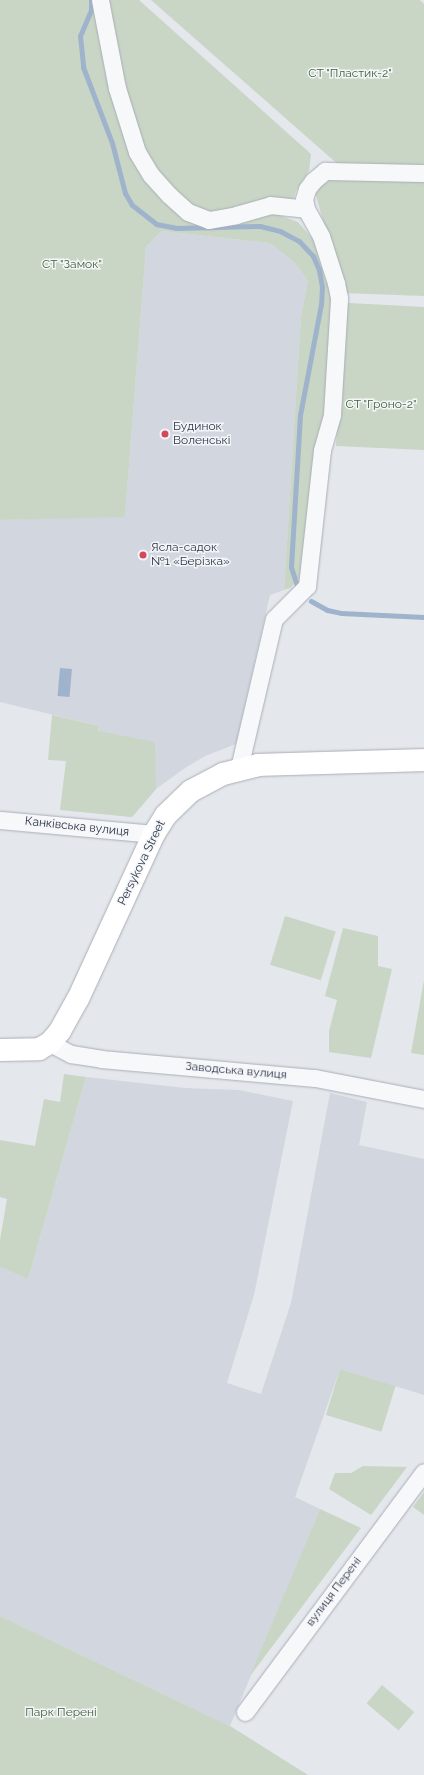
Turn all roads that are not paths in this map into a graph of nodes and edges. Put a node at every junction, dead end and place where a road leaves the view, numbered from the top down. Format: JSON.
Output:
{"nodes":[{"id":1,"x":100,"y":0,"type":"edge"},
{"id":2,"x":424,"y":173,"type":"edge"},
{"id":3,"x":306,"y":209,"type":"junction"},
{"id":4,"x":424,"y":760,"type":"edge"},
{"id":5,"x":239,"y":768,"type":"junction"},
{"id":6,"x":0,"y":820,"type":"edge"},
{"id":7,"x":154,"y":834,"type":"junction"},
{"id":8,"x":50,"y":1043,"type":"junction"},
{"id":9,"x":0,"y":1050,"type":"edge"},
{"id":10,"x":424,"y":1099,"type":"edge"},
{"id":11,"x":424,"y":1472,"type":"edge"},
{"id":12,"x":245,"y":1712,"type":"dead end"}],
"edges":[{"from":1,"to":3,"type":"street"},
{"from":2,"to":3,"type":"street"},
{"from":3,"to":5,"type":"street"},
{"from":4,"to":5,"type":"main road","name":"Persykova Street"},
{"from":5,"to":7,"type":"main road","name":"Persykova Street"},
{"from":6,"to":7,"type":"street","name":"Канківська вулиця"},
{"from":7,"to":8,"type":"main road","name":"Persykova Street"},
{"from":8,"to":9,"type":"main road"},
{"from":8,"to":10,"type":"street","name":"Заводська вулиця"},
{"from":11,"to":12,"type":"street","name":"вулиця Перені"}]}
